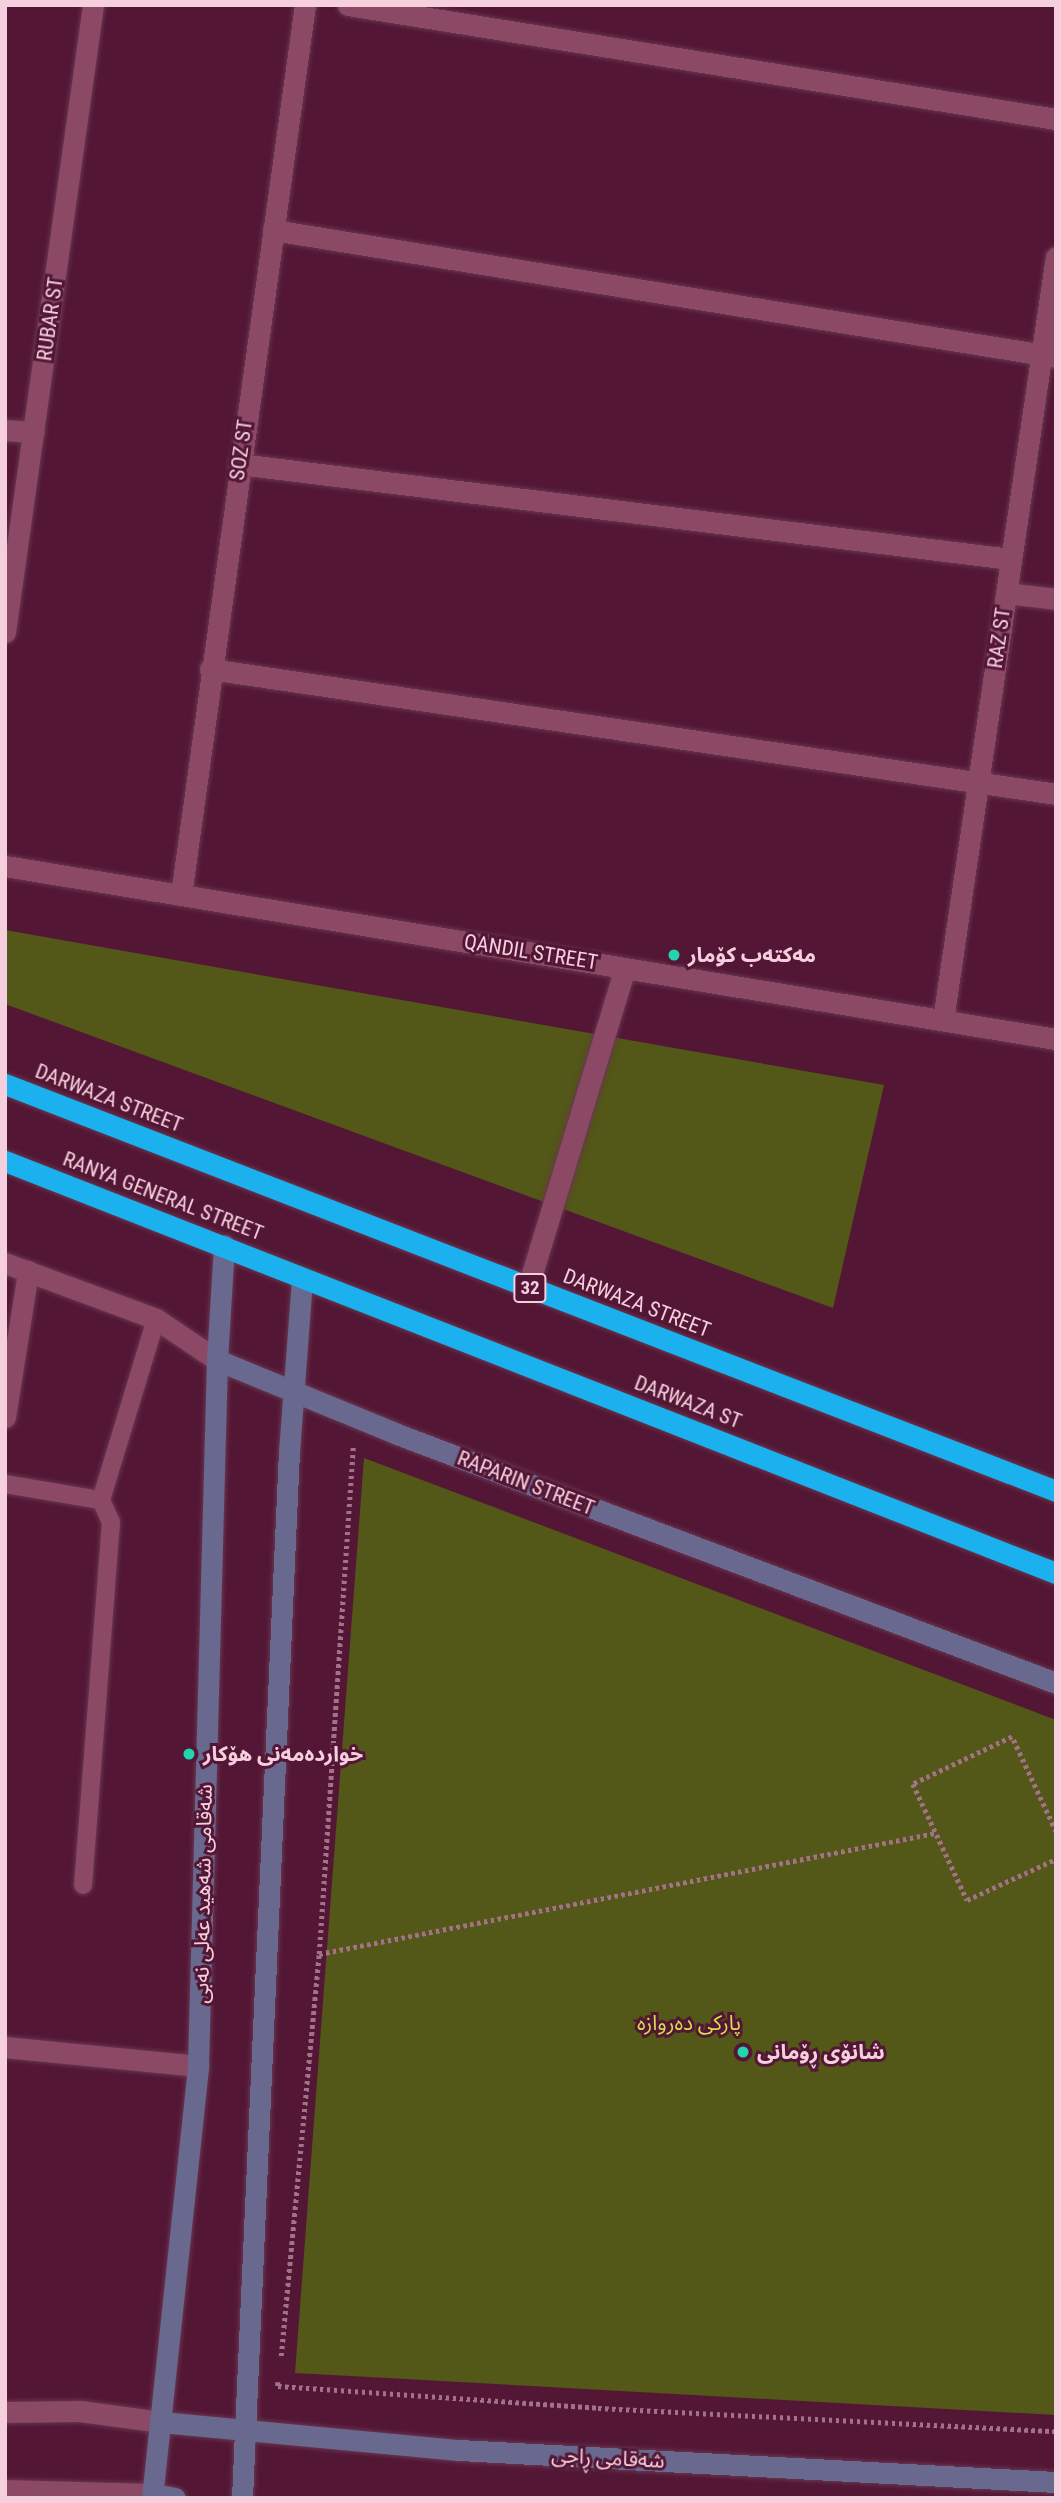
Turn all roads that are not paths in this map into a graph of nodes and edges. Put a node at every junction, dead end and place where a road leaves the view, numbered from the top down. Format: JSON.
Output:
{"nodes":[{"id":1,"x":93,"y":5,"type":"edge"},
{"id":2,"x":305,"y":5,"type":"edge"},
{"id":3,"x":348,"y":5,"type":"edge"},
{"id":4,"x":1056,"y":119,"type":"edge"},
{"id":5,"x":273,"y":230,"type":"junction"},
{"id":6,"x":1056,"y":257,"type":"edge"},
{"id":7,"x":1049,"y":355,"type":"edge"},
{"id":8,"x":5,"y":430,"type":"edge"},
{"id":9,"x":34,"y":432,"type":"junction"},
{"id":10,"x":239,"y":464,"type":"junction"},
{"id":11,"x":1011,"y":559,"type":"junction"},
{"id":12,"x":1006,"y":593,"type":"junction"},
{"id":13,"x":1056,"y":599,"type":"edge"},
{"id":14,"x":6,"y":632,"type":"edge"},
{"id":15,"x":211,"y":669,"type":"junction"},
{"id":16,"x":978,"y":782,"type":"junction"},
{"id":17,"x":1056,"y":794,"type":"edge"},
{"id":18,"x":5,"y":866,"type":"edge"},
{"id":19,"x":181,"y":895,"type":"junction"},
{"id":20,"x":625,"y":968,"type":"junction"},
{"id":21,"x":943,"y":1020,"type":"junction"},
{"id":22,"x":1056,"y":1039,"type":"edge"},
{"id":23,"x":5,"y":1084,"type":"edge"},
{"id":24,"x":5,"y":1161,"type":"edge"},
{"id":25,"x":224,"y":1245,"type":"junction"},
{"id":26,"x":5,"y":1263,"type":"edge"},
{"id":27,"x":28,"y":1271,"type":"junction"},
{"id":28,"x":302,"y":1278,"type":"junction"},
{"id":29,"x":528,"y":1287,"type":"junction"},
{"id":30,"x":156,"y":1320,"type":"junction"},
{"id":31,"x":217,"y":1360,"type":"junction"},
{"id":32,"x":293,"y":1392,"type":"junction"},
{"id":33,"x":5,"y":1417,"type":"edge"},
{"id":34,"x":5,"y":1484,"type":"edge"},
{"id":35,"x":1056,"y":1491,"type":"edge"},
{"id":36,"x":101,"y":1500,"type":"junction"},
{"id":37,"x":1056,"y":1573,"type":"edge"},
{"id":38,"x":1056,"y":1683,"type":"edge"},
{"id":39,"x":83,"y":1885,"type":"dead end"},
{"id":40,"x":5,"y":2047,"type":"edge"},
{"id":41,"x":198,"y":2066,"type":"junction"},
{"id":42,"x":5,"y":2412,"type":"edge"},
{"id":43,"x":161,"y":2422,"type":"junction"},
{"id":44,"x":246,"y":2432,"type":"junction"},
{"id":45,"x":1056,"y":2482,"type":"edge"},
{"id":46,"x":5,"y":2490,"type":"edge"},
{"id":47,"x":152,"y":2496,"type":"edge"},
{"id":48,"x":175,"y":2498,"type":"edge"},
{"id":49,"x":242,"y":2498,"type":"edge"}],
"edges":[{"from":1,"to":9,"type":"street","name":"RUBAR ST"},
{"from":2,"to":5,"type":"street","name":"SOZ ST"},
{"from":3,"to":4,"type":"street"},
{"from":5,"to":7,"type":"street"},
{"from":5,"to":10,"type":"street","name":"SOZ ST"},
{"from":6,"to":7,"type":"street","name":"RAZ ST"},
{"from":7,"to":11,"type":"street","name":"RAZ ST"},
{"from":8,"to":9,"type":"street"},
{"from":9,"to":14,"type":"street","name":"RUBAR ST"},
{"from":10,"to":11,"type":"street"},
{"from":10,"to":15,"type":"street","name":"SOZ ST"},
{"from":11,"to":12,"type":"street","name":"RAZ ST"},
{"from":12,"to":13,"type":"street"},
{"from":12,"to":16,"type":"street","name":"RAZ ST"},
{"from":15,"to":16,"type":"street"},
{"from":15,"to":19,"type":"street","name":"SOZ ST"},
{"from":16,"to":17,"type":"street"},
{"from":16,"to":21,"type":"street","name":"RAZ ST"},
{"from":18,"to":19,"type":"street","name":"QANDIL STREET"},
{"from":19,"to":20,"type":"street","name":"QANDIL STREET"},
{"from":20,"to":21,"type":"street","name":"QANDIL STREET"},
{"from":20,"to":29,"type":"street"},
{"from":21,"to":22,"type":"street","name":"QANDIL STREET"},
{"from":23,"to":29,"type":"highway","name":"DARWAZA STREET","number":"32"},
{"from":24,"to":25,"type":"highway","name":"RANYA GENERAL STREET"},
{"from":25,"to":28,"type":"highway","name":"RANYA GENERAL STREET"},
{"from":25,"to":31,"type":"main road","name":"شەقامی شەهید عەلی نەبی"},
{"from":26,"to":27,"type":"street","name":"RAPARIN STREET"},
{"from":27,"to":30,"type":"street","name":"RAPARIN STREET"},
{"from":27,"to":33,"type":"street"},
{"from":28,"to":32,"type":"main road"},
{"from":28,"to":37,"type":"highway","name":"DARWAZA ST"},
{"from":29,"to":35,"type":"highway","name":"DARWAZA STREET","number":"32"},
{"from":30,"to":31,"type":"street","name":"RAPARIN STREET"},
{"from":30,"to":36,"type":"lane"},
{"from":31,"to":32,"type":"main road","name":"RAPARIN STREET"},
{"from":31,"to":41,"type":"main road","name":"شەقامی شەهید عەلی نەبی"},
{"from":32,"to":38,"type":"main road","name":"RAPARIN STREET"},
{"from":32,"to":44,"type":"main road"},
{"from":34,"to":36,"type":"lane"},
{"from":36,"to":39,"type":"lane"},
{"from":40,"to":41,"type":"street"},
{"from":41,"to":43,"type":"main road","name":"شەقامی شەهید عەلی نەبی"},
{"from":42,"to":43,"type":"street"},
{"from":43,"to":44,"type":"main road","name":"شەقامی ڕاجی"},
{"from":43,"to":47,"type":"main road","name":"شەقامی شەهید عەلی نەبی"},
{"from":44,"to":45,"type":"main road","name":"شەقامی ڕاجی"},
{"from":44,"to":49,"type":"main road"},
{"from":46,"to":47,"type":"street"},
{"from":47,"to":48,"type":"main road"}]}
